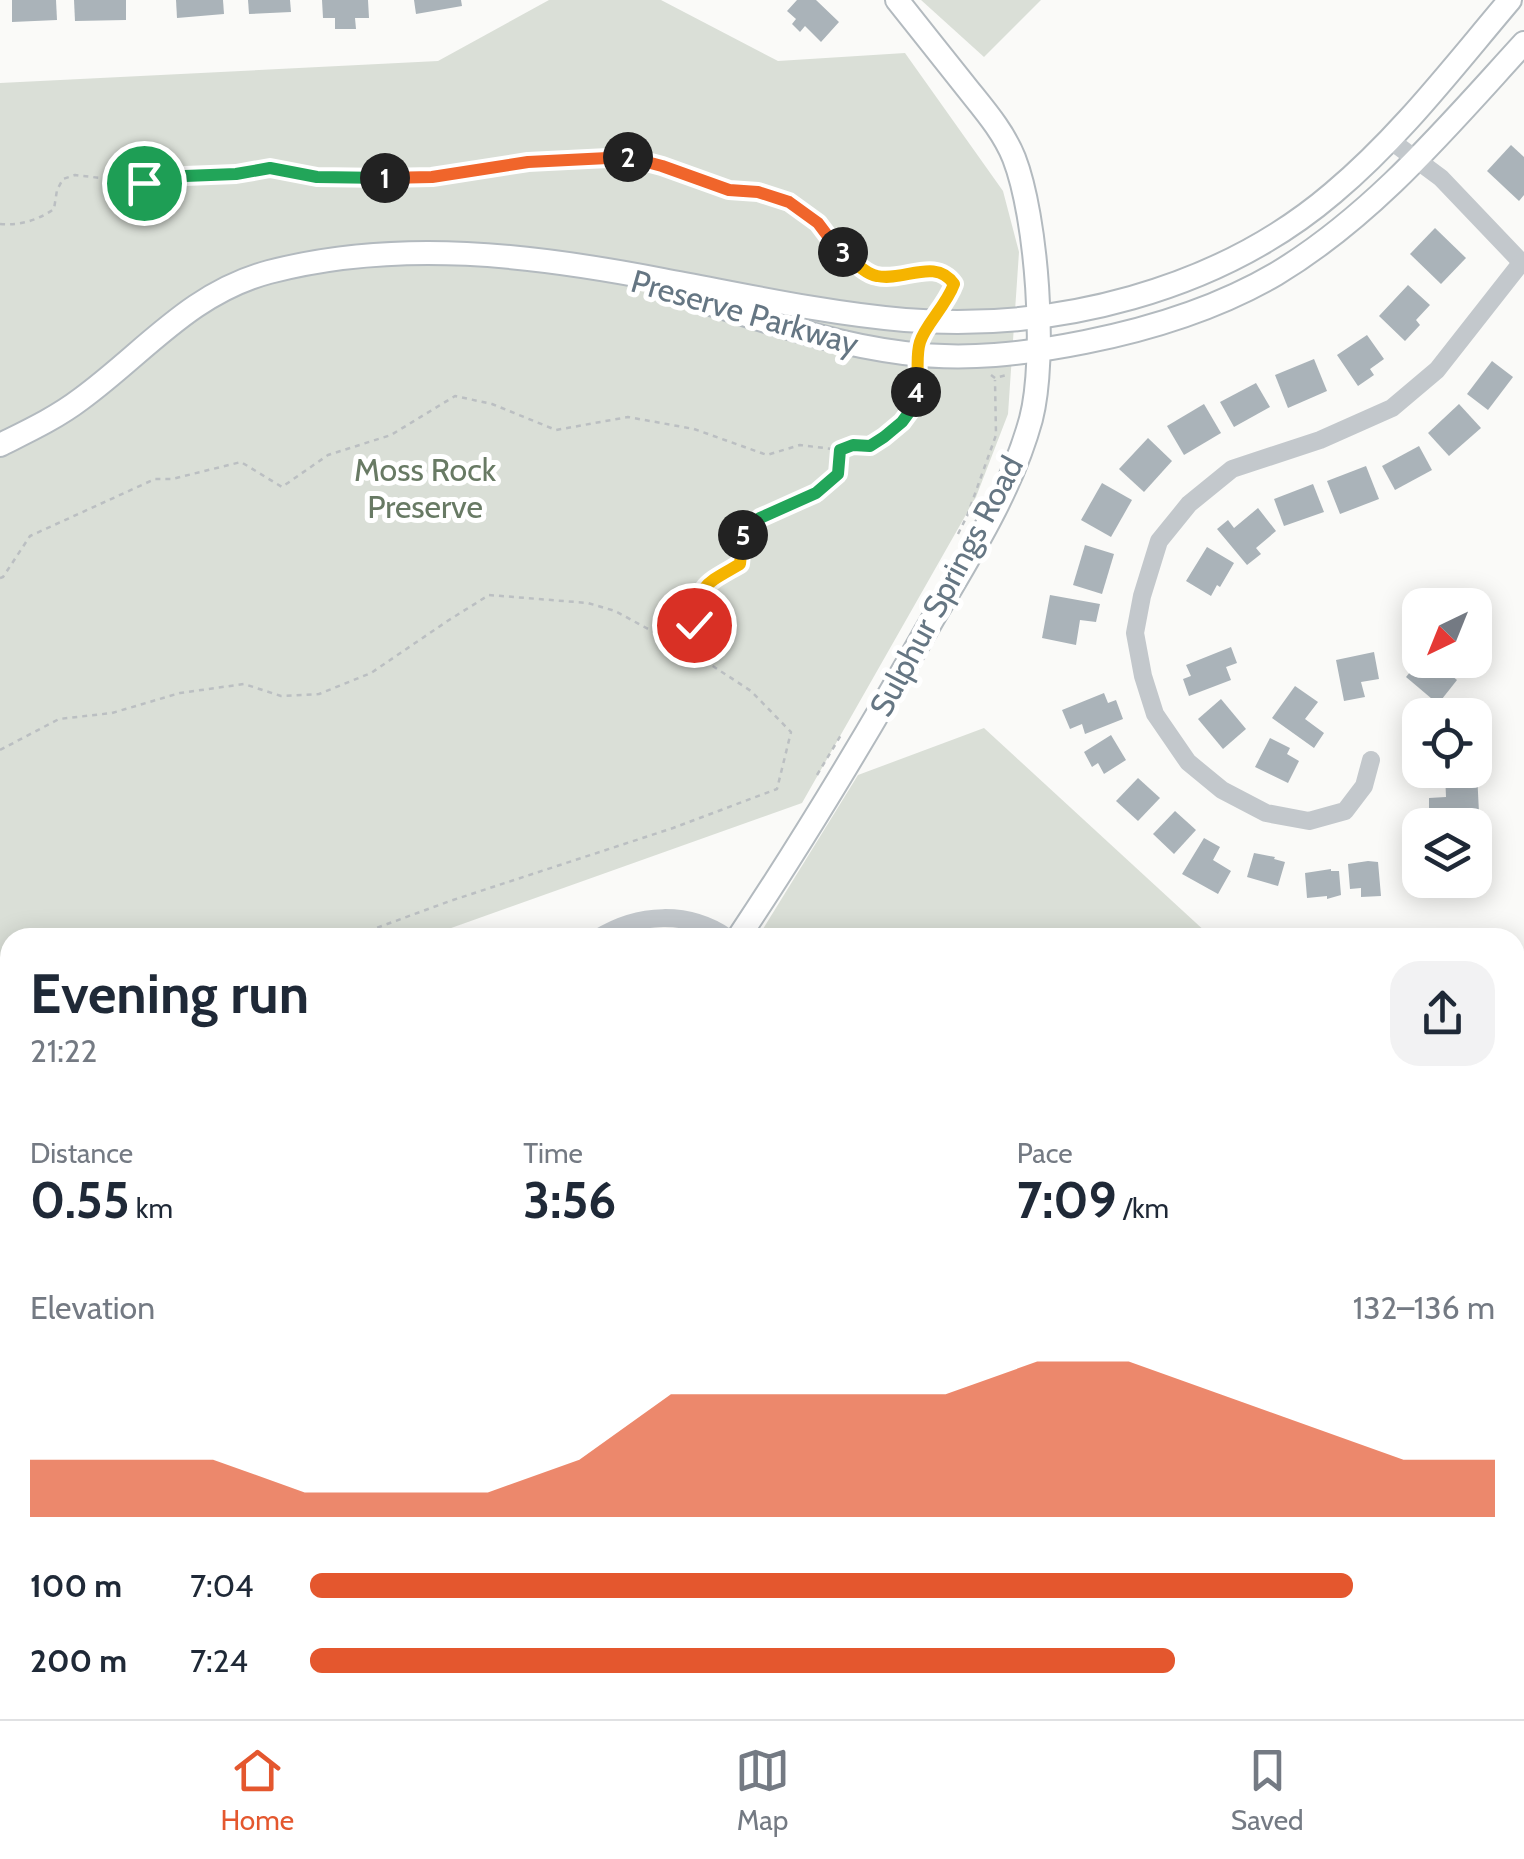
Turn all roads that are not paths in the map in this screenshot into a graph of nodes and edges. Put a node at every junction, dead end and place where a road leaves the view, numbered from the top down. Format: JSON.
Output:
{"nodes":[{"id":1,"x":897,"y":0,"type":"edge"},
{"id":2,"x":1510,"y":0,"type":"edge"},
{"id":3,"x":1524,"y":42,"type":"edge"},
{"id":4,"x":1390,"y":140,"type":"junction"},
{"id":5,"x":1417,"y":160,"type":"junction"},
{"id":6,"x":581,"y":264,"type":"junction"},
{"id":7,"x":1522,"y":264,"type":"edge"},
{"id":8,"x":1038,"y":317,"type":"junction"},
{"id":9,"x":1038,"y":352,"type":"junction"},
{"id":10,"x":0,"y":445,"type":"edge"},
{"id":11,"x":1371,"y":760,"type":"dead end"},
{"id":12,"x":620,"y":928,"type":"edge"},
{"id":13,"x":711,"y":928,"type":"edge"},
{"id":14,"x":745,"y":928,"type":"edge"}],
"edges":[{"from":1,"to":8,"type":"street","name":"Sulphur Springs Road"},
{"from":2,"to":4,"type":"street","name":"Preserve Parkway"},
{"from":3,"to":5,"type":"street","name":"Preserve Parkway"},
{"from":4,"to":5,"type":"street"},
{"from":4,"to":8,"type":"street","name":"Preserve Parkway"},
{"from":5,"to":7,"type":"street"},
{"from":5,"to":9,"type":"street","name":"Preserve Parkway"},
{"from":6,"to":8,"type":"street","name":"Preserve Parkway"},
{"from":6,"to":9,"type":"street","name":"Preserve Parkway"},
{"from":6,"to":10,"type":"street","name":"Preserve Parkway"},
{"from":7,"to":11,"type":"street"},
{"from":8,"to":9,"type":"street","name":"Sulphur Springs Road"},
{"from":9,"to":14,"type":"street","name":"Sulphur Springs Road"},
{"from":12,"to":13,"type":"street"}]}
